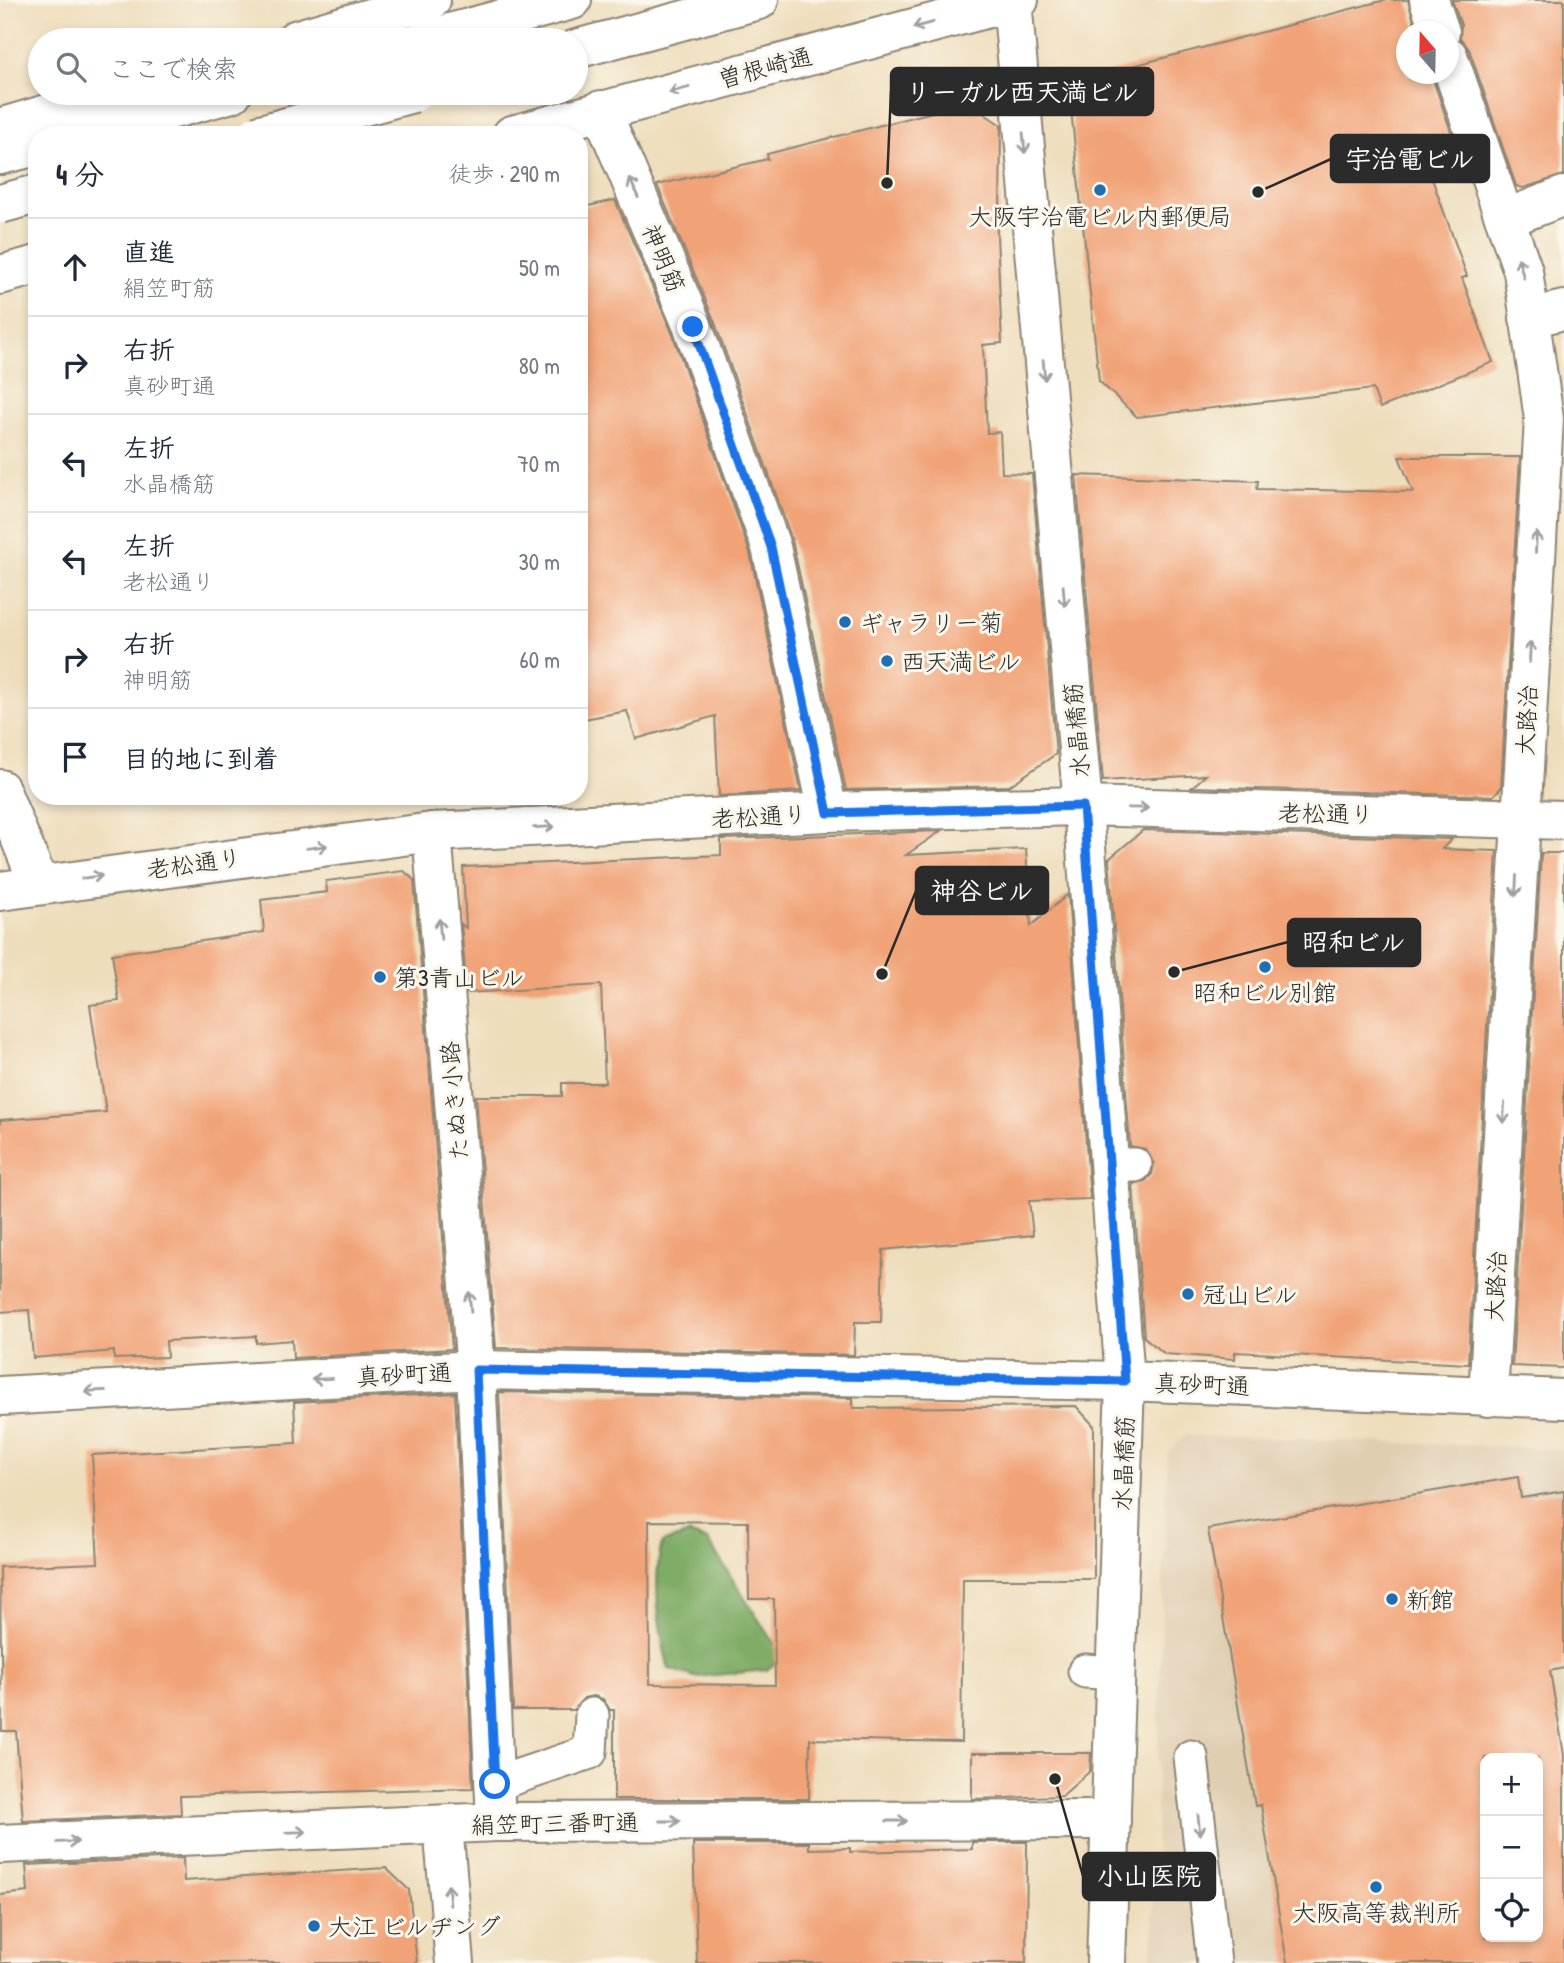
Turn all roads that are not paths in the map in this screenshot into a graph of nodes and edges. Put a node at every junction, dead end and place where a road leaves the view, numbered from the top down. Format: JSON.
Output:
{"nodes":[{"id":1,"x":431,"y":0,"type":"edge"},
{"id":2,"x":572,"y":0,"type":"edge"},
{"id":3,"x":759,"y":0,"type":"edge"},
{"id":4,"x":1429,"y":0,"type":"edge"},
{"id":5,"x":1014,"y":1,"type":"edge"},
{"id":6,"x":1436,"y":21,"type":"edge"},
{"id":7,"x":336,"y":28,"type":"edge"},
{"id":8,"x":468,"y":28,"type":"edge"},
{"id":9,"x":588,"y":46,"type":"edge"},
{"id":10,"x":1458,"y":84,"type":"edge"},
{"id":11,"x":78,"y":105,"type":"edge"},
{"id":12,"x":188,"y":105,"type":"edge"},
{"id":13,"x":369,"y":105,"type":"edge"},
{"id":14,"x":601,"y":110,"type":"junction"},
{"id":15,"x":112,"y":126,"type":"edge"},
{"id":16,"x":291,"y":126,"type":"edge"},
{"id":17,"x":544,"y":126,"type":"edge"},
{"id":18,"x":0,"y":128,"type":"edge"},
{"id":19,"x":28,"y":148,"type":"edge"},
{"id":20,"x":0,"y":155,"type":"edge"},
{"id":21,"x":28,"y":196,"type":"edge"},
{"id":22,"x":1564,"y":196,"type":"edge"},
{"id":23,"x":0,"y":204,"type":"edge"},
{"id":24,"x":1505,"y":219,"type":"junction"},
{"id":25,"x":28,"y":267,"type":"edge"},
{"id":26,"x":0,"y":275,"type":"edge"},
{"id":27,"x":1547,"y":314,"type":"edge"},
{"id":28,"x":0,"y":789,"type":"edge"},
{"id":29,"x":1083,"y":806,"type":"junction"},
{"id":30,"x":828,"y":813,"type":"junction"},
{"id":31,"x":1520,"y":818,"type":"junction"},
{"id":32,"x":1564,"y":820,"type":"edge"},
{"id":33,"x":432,"y":832,"type":"junction"},
{"id":34,"x":40,"y":884,"type":"junction"},
{"id":35,"x":0,"y":891,"type":"edge"},
{"id":36,"x":476,"y":1370,"type":"junction"},
{"id":37,"x":1125,"y":1381,"type":"junction"},
{"id":38,"x":0,"y":1396,"type":"edge"},
{"id":39,"x":1489,"y":1397,"type":"junction"},
{"id":40,"x":1564,"y":1399,"type":"edge"},
{"id":41,"x":592,"y":1715,"type":"dead end"},
{"id":42,"x":1191,"y":1757,"type":"dead end"},
{"id":43,"x":495,"y":1784,"type":"junction"},
{"id":44,"x":1111,"y":1820,"type":"junction"},
{"id":45,"x":496,"y":1822,"type":"junction"},
{"id":46,"x":443,"y":1826,"type":"junction"},
{"id":47,"x":0,"y":1844,"type":"edge"},
{"id":48,"x":455,"y":1963,"type":"edge"},
{"id":49,"x":1106,"y":1963,"type":"edge"},
{"id":50,"x":1214,"y":1963,"type":"edge"}],
"edges":[{"from":1,"to":7,"type":"main road"},
{"from":2,"to":8,"type":"main road"},
{"from":3,"to":9,"type":"main road"},
{"from":4,"to":6,"type":"main road"},
{"from":5,"to":14,"type":"main road","name":"曽根崎通","one_way":true},
{"from":5,"to":29,"type":"main road","name":"水晶橋筋","one_way":true},
{"from":10,"to":24,"type":"main road","name":"大路治"},
{"from":11,"to":18,"type":"main road"},
{"from":12,"to":15,"type":"main road"},
{"from":13,"to":16,"type":"main road","bridge":true},
{"from":14,"to":17,"type":"main road","name":"曽根崎通"},
{"from":30,"to":14,"type":"main road","name":"神明筋","one_way":true},
{"from":19,"to":20,"type":"main road"},
{"from":21,"to":23,"type":"main road","bridge":true},
{"from":22,"to":24,"type":"main road"},
{"from":27,"to":24,"type":"main road","name":"大路治","one_way":true},
{"from":25,"to":26,"type":"main road"},
{"from":31,"to":27,"type":"main road","name":"大路治","one_way":true},
{"from":28,"to":34,"type":"main road"},
{"from":29,"to":30,"type":"main road","name":"老松通り"},
{"from":29,"to":31,"type":"main road","name":"老松通り","one_way":true},
{"from":29,"to":37,"type":"main road","name":"水晶橋筋"},
{"from":33,"to":30,"type":"main road","name":"老松通り","one_way":true},
{"from":31,"to":32,"type":"main road","name":"老松通り"},
{"from":31,"to":39,"type":"main road","name":"大路治","one_way":true},
{"from":34,"to":33,"type":"main road","name":"老松通り","one_way":true},
{"from":36,"to":33,"type":"main road","name":"たぬき小路","one_way":true},
{"from":34,"to":35,"type":"main road","name":"老松通り"},
{"from":36,"to":37,"type":"main road","name":"真砂町通"},
{"from":36,"to":38,"type":"main road","name":"真砂町通","one_way":true},
{"from":36,"to":43,"type":"main road","name":"たぬき小路"},
{"from":37,"to":39,"type":"main road","name":"真砂町通"},
{"from":37,"to":44,"type":"main road","name":"水晶橋筋"},
{"from":39,"to":40,"type":"main road","name":"真砂町通"},
{"from":41,"to":43,"type":"lane"},
{"from":42,"to":50,"type":"lane","one_way":true},
{"from":43,"to":45,"type":"main road","name":"たぬき小路"},
{"from":45,"to":44,"type":"main road","name":"絹笠町三番町通","one_way":true},
{"from":44,"to":49,"type":"main road","name":"水晶橋筋"},
{"from":45,"to":46,"type":"main road","name":"絹笠町三番町通"},
{"from":47,"to":46,"type":"main road","name":"絹笠町三番町通","one_way":true},
{"from":48,"to":46,"type":"main road","one_way":true}]}
